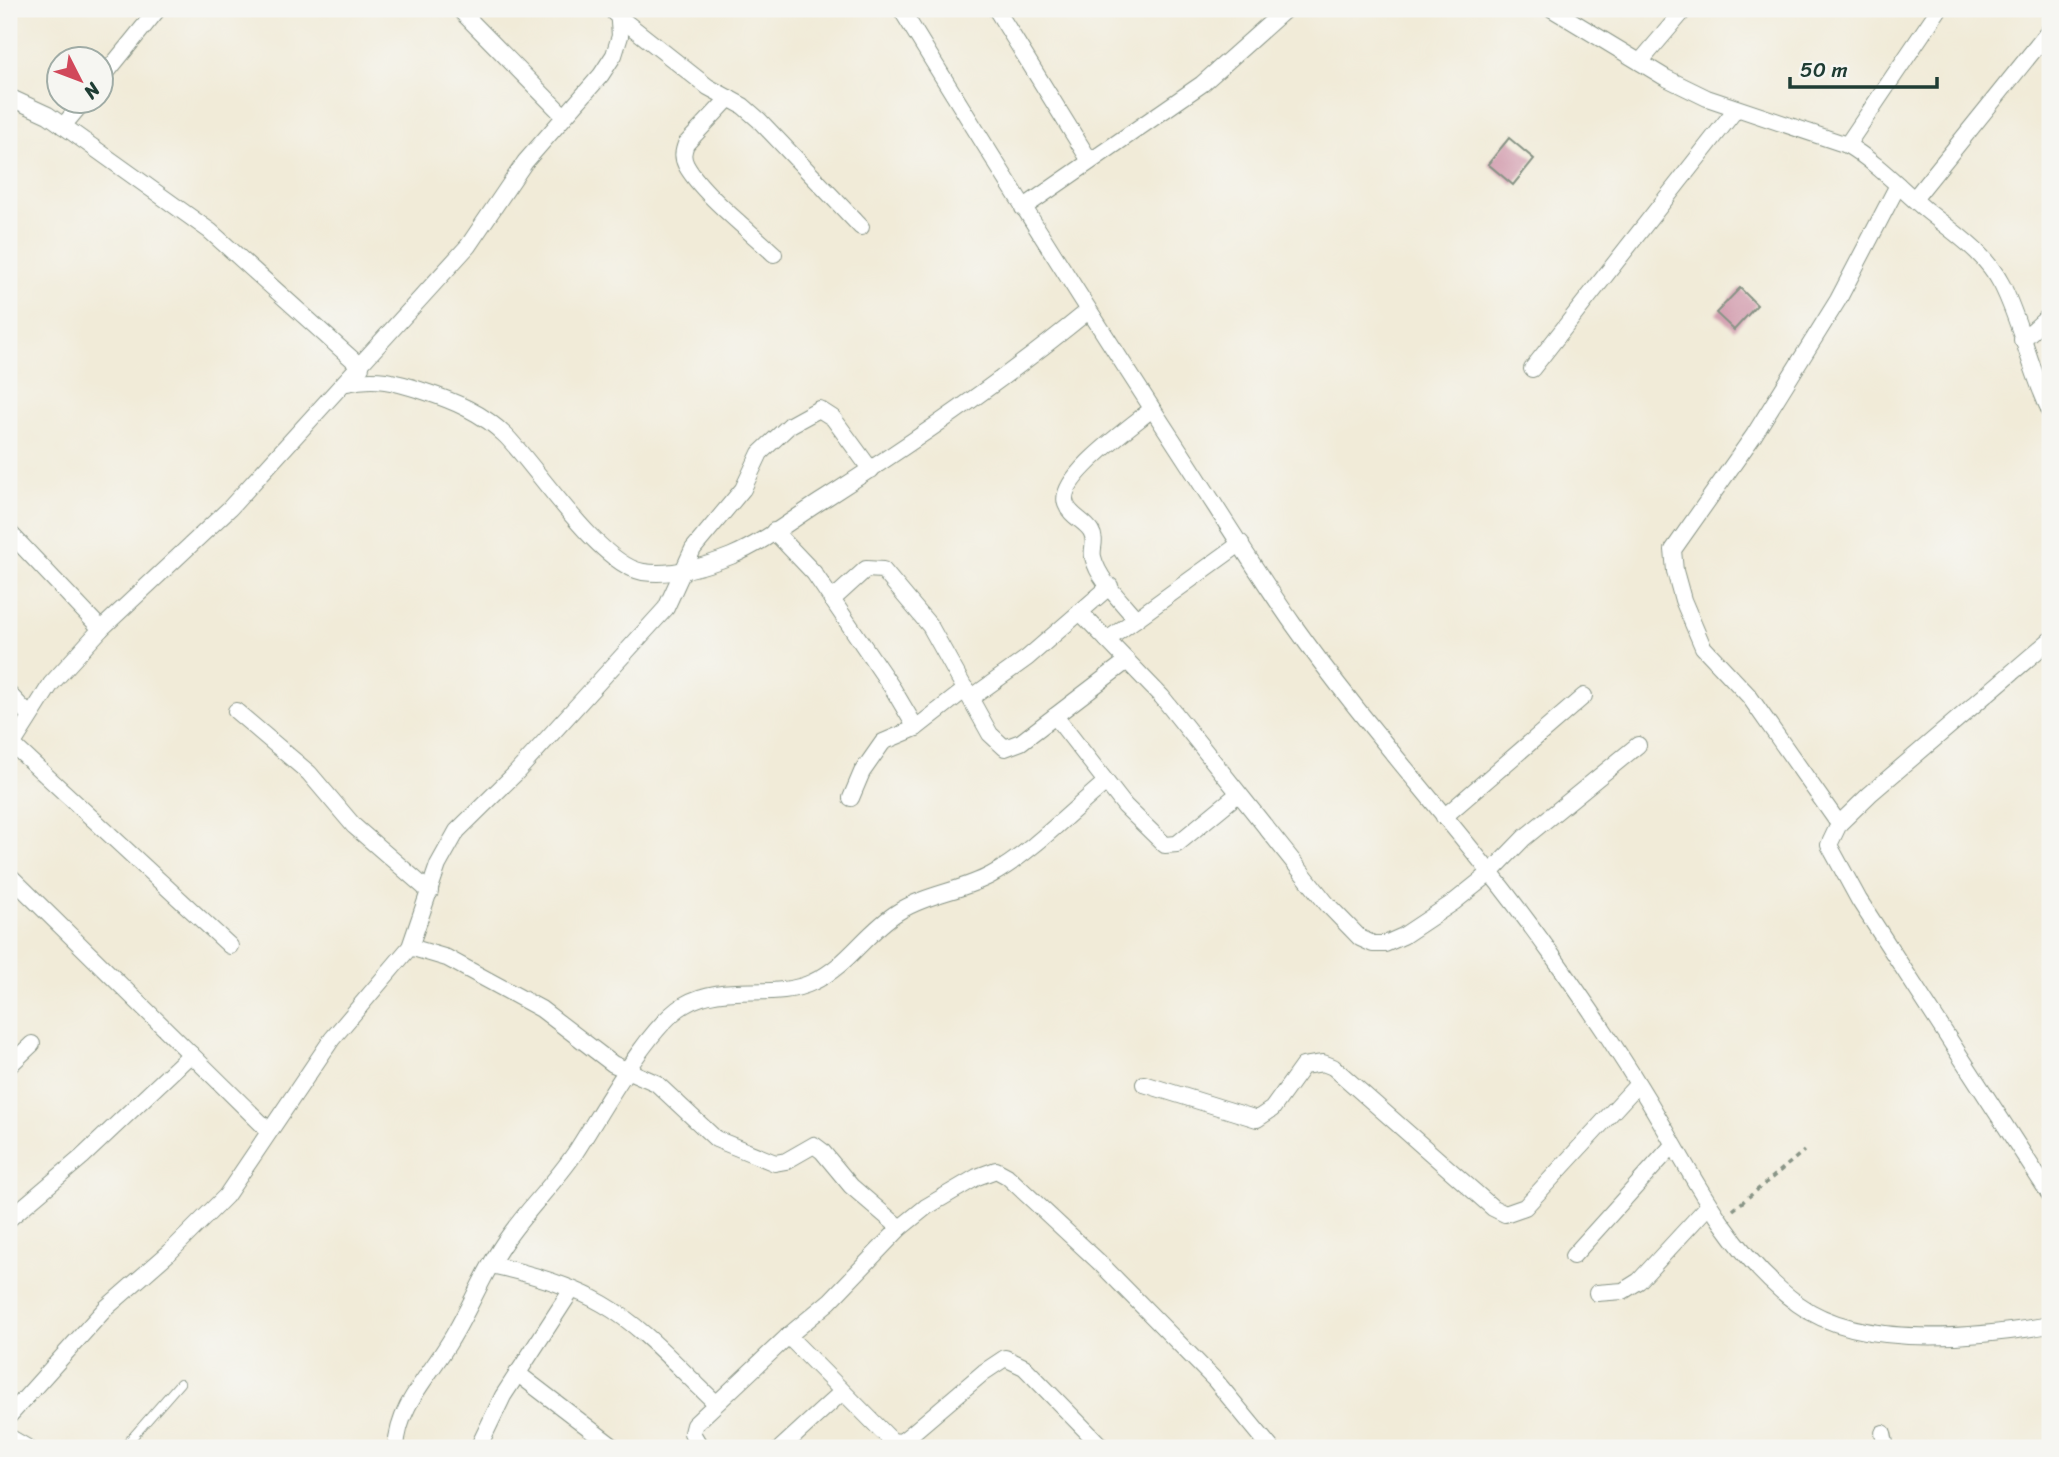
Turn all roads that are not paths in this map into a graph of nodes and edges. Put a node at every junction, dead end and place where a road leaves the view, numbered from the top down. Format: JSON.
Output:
{"nodes":[{"id":1,"x":158,"y":9,"type":"edge"},
{"id":2,"x":459,"y":9,"type":"edge"},
{"id":3,"x":901,"y":9,"type":"edge"},
{"id":4,"x":996,"y":9,"type":"edge"},
{"id":5,"x":1286,"y":9,"type":"edge"},
{"id":6,"x":1552,"y":9,"type":"edge"},
{"id":7,"x":1685,"y":9,"type":"edge"},
{"id":8,"x":1939,"y":9,"type":"edge"},
{"id":9,"x":615,"y":12,"type":"edge"},
{"id":10,"x":2050,"y":30,"type":"edge"},
{"id":11,"x":116,"y":61,"type":"edge"},
{"id":12,"x":1640,"y":62,"type":"junction"},
{"id":13,"x":9,"y":97,"type":"edge"},
{"id":14,"x":729,"y":98,"type":"junction"},
{"id":15,"x":1736,"y":109,"type":"junction"},
{"id":16,"x":71,"y":116,"type":"edge"},
{"id":17,"x":564,"y":116,"type":"junction"},
{"id":18,"x":63,"y":126,"type":"junction"},
{"id":19,"x":1847,"y":145,"type":"junction"},
{"id":20,"x":1090,"y":162,"type":"junction"},
{"id":21,"x":1898,"y":185,"type":"junction"},
{"id":22,"x":1914,"y":199,"type":"junction"},
{"id":23,"x":1023,"y":208,"type":"junction"},
{"id":24,"x":861,"y":227,"type":"dead end"},
{"id":25,"x":774,"y":254,"type":"dead end"},
{"id":26,"x":1088,"y":311,"type":"junction"},
{"id":27,"x":2050,"y":315,"type":"edge"},
{"id":28,"x":2022,"y":340,"type":"junction"},
{"id":29,"x":361,"y":367,"type":"junction"},
{"id":30,"x":1532,"y":369,"type":"dead end"},
{"id":31,"x":346,"y":383,"type":"junction"},
{"id":32,"x":1152,"y":409,"type":"junction"},
{"id":33,"x":2050,"y":411,"type":"edge"},
{"id":34,"x":871,"y":470,"type":"junction"},
{"id":35,"x":774,"y":531,"type":"junction"},
{"id":36,"x":9,"y":532,"type":"edge"},
{"id":37,"x":1241,"y":543,"type":"junction"},
{"id":38,"x":684,"y":569,"type":"junction"},
{"id":39,"x":1111,"y":586,"type":"junction"},
{"id":40,"x":832,"y":600,"type":"junction"},
{"id":41,"x":1080,"y":612,"type":"junction"},
{"id":42,"x":1136,"y":619,"type":"junction"},
{"id":43,"x":101,"y":629,"type":"junction"},
{"id":44,"x":1107,"y":640,"type":"junction"},
{"id":45,"x":2050,"y":640,"type":"edge"},
{"id":46,"x":1127,"y":661,"type":"junction"},
{"id":47,"x":9,"y":694,"type":"edge"},
{"id":48,"x":969,"y":694,"type":"junction"},
{"id":49,"x":1584,"y":696,"type":"dead end"},
{"id":50,"x":236,"y":711,"type":"dead end"},
{"id":51,"x":29,"y":715,"type":"junction"},
{"id":52,"x":1055,"y":716,"type":"junction"},
{"id":53,"x":916,"y":728,"type":"junction"},
{"id":54,"x":1638,"y":745,"type":"dead end"},
{"id":55,"x":10,"y":747,"type":"edge"},
{"id":56,"x":1106,"y":782,"type":"junction"},
{"id":57,"x":1238,"y":794,"type":"junction"},
{"id":58,"x":851,"y":798,"type":"dead end"},
{"id":59,"x":1444,"y":817,"type":"junction"},
{"id":60,"x":1839,"y":824,"type":"junction"},
{"id":61,"x":1489,"y":874,"type":"junction"},
{"id":62,"x":9,"y":876,"type":"edge"},
{"id":63,"x":430,"y":892,"type":"junction"},
{"id":64,"x":230,"y":946,"type":"dead end"},
{"id":65,"x":411,"y":947,"type":"junction"},
{"id":66,"x":32,"y":1044,"type":"dead end"},
{"id":67,"x":191,"y":1054,"type":"junction"},
{"id":68,"x":9,"y":1066,"type":"edge"},
{"id":69,"x":628,"y":1072,"type":"junction"},
{"id":70,"x":1144,"y":1084,"type":"dead end"},
{"id":71,"x":1637,"y":1085,"type":"junction"},
{"id":72,"x":269,"y":1131,"type":"junction"},
{"id":73,"x":1673,"y":1145,"type":"junction"},
{"id":74,"x":2050,"y":1195,"type":"edge"},
{"id":75,"x":1709,"y":1205,"type":"junction"},
{"id":76,"x":9,"y":1219,"type":"edge"},
{"id":77,"x":900,"y":1228,"type":"junction"},
{"id":78,"x":1573,"y":1256,"type":"dead end"},
{"id":79,"x":491,"y":1265,"type":"junction"},
{"id":80,"x":571,"y":1291,"type":"junction"},
{"id":81,"x":1597,"y":1293,"type":"dead end"},
{"id":82,"x":2050,"y":1325,"type":"edge"},
{"id":83,"x":788,"y":1336,"type":"junction"},
{"id":84,"x":517,"y":1373,"type":"junction"},
{"id":85,"x":180,"y":1383,"type":"dead end"},
{"id":86,"x":842,"y":1392,"type":"junction"},
{"id":87,"x":716,"y":1403,"type":"junction"},
{"id":88,"x":9,"y":1416,"type":"edge"},
{"id":89,"x":9,"y":1437,"type":"edge"},
{"id":90,"x":28,"y":1448,"type":"edge"},
{"id":91,"x":123,"y":1448,"type":"edge"},
{"id":92,"x":396,"y":1448,"type":"edge"},
{"id":93,"x":478,"y":1448,"type":"edge"},
{"id":94,"x":615,"y":1448,"type":"edge"},
{"id":95,"x":701,"y":1448,"type":"edge"},
{"id":96,"x":781,"y":1448,"type":"edge"},
{"id":97,"x":1103,"y":1448,"type":"edge"},
{"id":98,"x":1271,"y":1448,"type":"edge"}],
"edges":[{"from":1,"to":11,"type":"street"},
{"from":2,"to":17,"type":"street"},
{"from":3,"to":23,"type":"street"},
{"from":4,"to":20,"type":"street"},
{"from":5,"to":20,"type":"street"},
{"from":6,"to":12,"type":"street"},
{"from":7,"to":12,"type":"street"},
{"from":8,"to":19,"type":"street"},
{"from":9,"to":14,"type":"street"},
{"from":9,"to":17,"type":"street"},
{"from":10,"to":22,"type":"street"},
{"from":12,"to":15,"type":"street"},
{"from":13,"to":18,"type":"street"},
{"from":14,"to":24,"type":"street"},
{"from":14,"to":25,"type":"street"},
{"from":15,"to":19,"type":"street"},
{"from":15,"to":30,"type":"street"},
{"from":16,"to":18,"type":"street"},
{"from":17,"to":29,"type":"street"},
{"from":18,"to":29,"type":"street"},
{"from":19,"to":21,"type":"street"},
{"from":20,"to":23,"type":"street"},
{"from":21,"to":22,"type":"street"},
{"from":21,"to":60,"type":"street"},
{"from":22,"to":28,"type":"street"},
{"from":23,"to":26,"type":"street"},
{"from":26,"to":32,"type":"street"},
{"from":26,"to":34,"type":"street"},
{"from":27,"to":28,"type":"street"},
{"from":28,"to":33,"type":"street"},
{"from":29,"to":31,"type":"street"},
{"from":31,"to":38,"type":"street"},
{"from":31,"to":43,"type":"street"},
{"from":32,"to":37,"type":"street"},
{"from":32,"to":39,"type":"street"},
{"from":34,"to":35,"type":"street"},
{"from":34,"to":38,"type":"street"},
{"from":35,"to":38,"type":"street"},
{"from":35,"to":40,"type":"street"},
{"from":36,"to":43,"type":"street"},
{"from":37,"to":42,"type":"street"},
{"from":37,"to":59,"type":"street"},
{"from":38,"to":63,"type":"street"},
{"from":39,"to":41,"type":"street"},
{"from":39,"to":42,"type":"street"},
{"from":40,"to":48,"type":"street"},
{"from":40,"to":53,"type":"street"},
{"from":41,"to":44,"type":"street"},
{"from":41,"to":48,"type":"street"},
{"from":42,"to":44,"type":"street"},
{"from":43,"to":51,"type":"street"},
{"from":44,"to":46,"type":"street"},
{"from":45,"to":60,"type":"street"},
{"from":46,"to":52,"type":"street"},
{"from":46,"to":57,"type":"street"},
{"from":47,"to":51,"type":"street"},
{"from":48,"to":52,"type":"street"},
{"from":48,"to":53,"type":"street"},
{"from":49,"to":59,"type":"street"},
{"from":50,"to":63,"type":"street"},
{"from":51,"to":55,"type":"street"},
{"from":52,"to":56,"type":"street"},
{"from":53,"to":58,"type":"street"},
{"from":54,"to":61,"type":"street"},
{"from":55,"to":64,"type":"street"},
{"from":56,"to":57,"type":"street"},
{"from":56,"to":69,"type":"street"},
{"from":57,"to":61,"type":"street"},
{"from":59,"to":61,"type":"street"},
{"from":60,"to":74,"type":"street"},
{"from":61,"to":71,"type":"street"},
{"from":62,"to":67,"type":"street"},
{"from":63,"to":65,"type":"street"},
{"from":65,"to":69,"type":"street"},
{"from":65,"to":72,"type":"street"},
{"from":66,"to":68,"type":"street"},
{"from":67,"to":72,"type":"street"},
{"from":67,"to":76,"type":"street"},
{"from":69,"to":77,"type":"street"},
{"from":69,"to":79,"type":"street"},
{"from":70,"to":71,"type":"street"},
{"from":71,"to":73,"type":"street"},
{"from":72,"to":88,"type":"street"},
{"from":73,"to":75,"type":"street"},
{"from":73,"to":78,"type":"street"},
{"from":75,"to":81,"type":"street"},
{"from":75,"to":82,"type":"street"},
{"from":77,"to":83,"type":"street"},
{"from":77,"to":98,"type":"street"},
{"from":79,"to":80,"type":"street"},
{"from":79,"to":92,"type":"street"},
{"from":80,"to":84,"type":"street"},
{"from":80,"to":87,"type":"street"},
{"from":83,"to":86,"type":"street"},
{"from":83,"to":87,"type":"street"},
{"from":84,"to":93,"type":"street"},
{"from":84,"to":94,"type":"street"},
{"from":85,"to":91,"type":"lane"},
{"from":86,"to":96,"type":"street"},
{"from":86,"to":97,"type":"street"},
{"from":87,"to":95,"type":"street"},
{"from":89,"to":90,"type":"street"}]}
